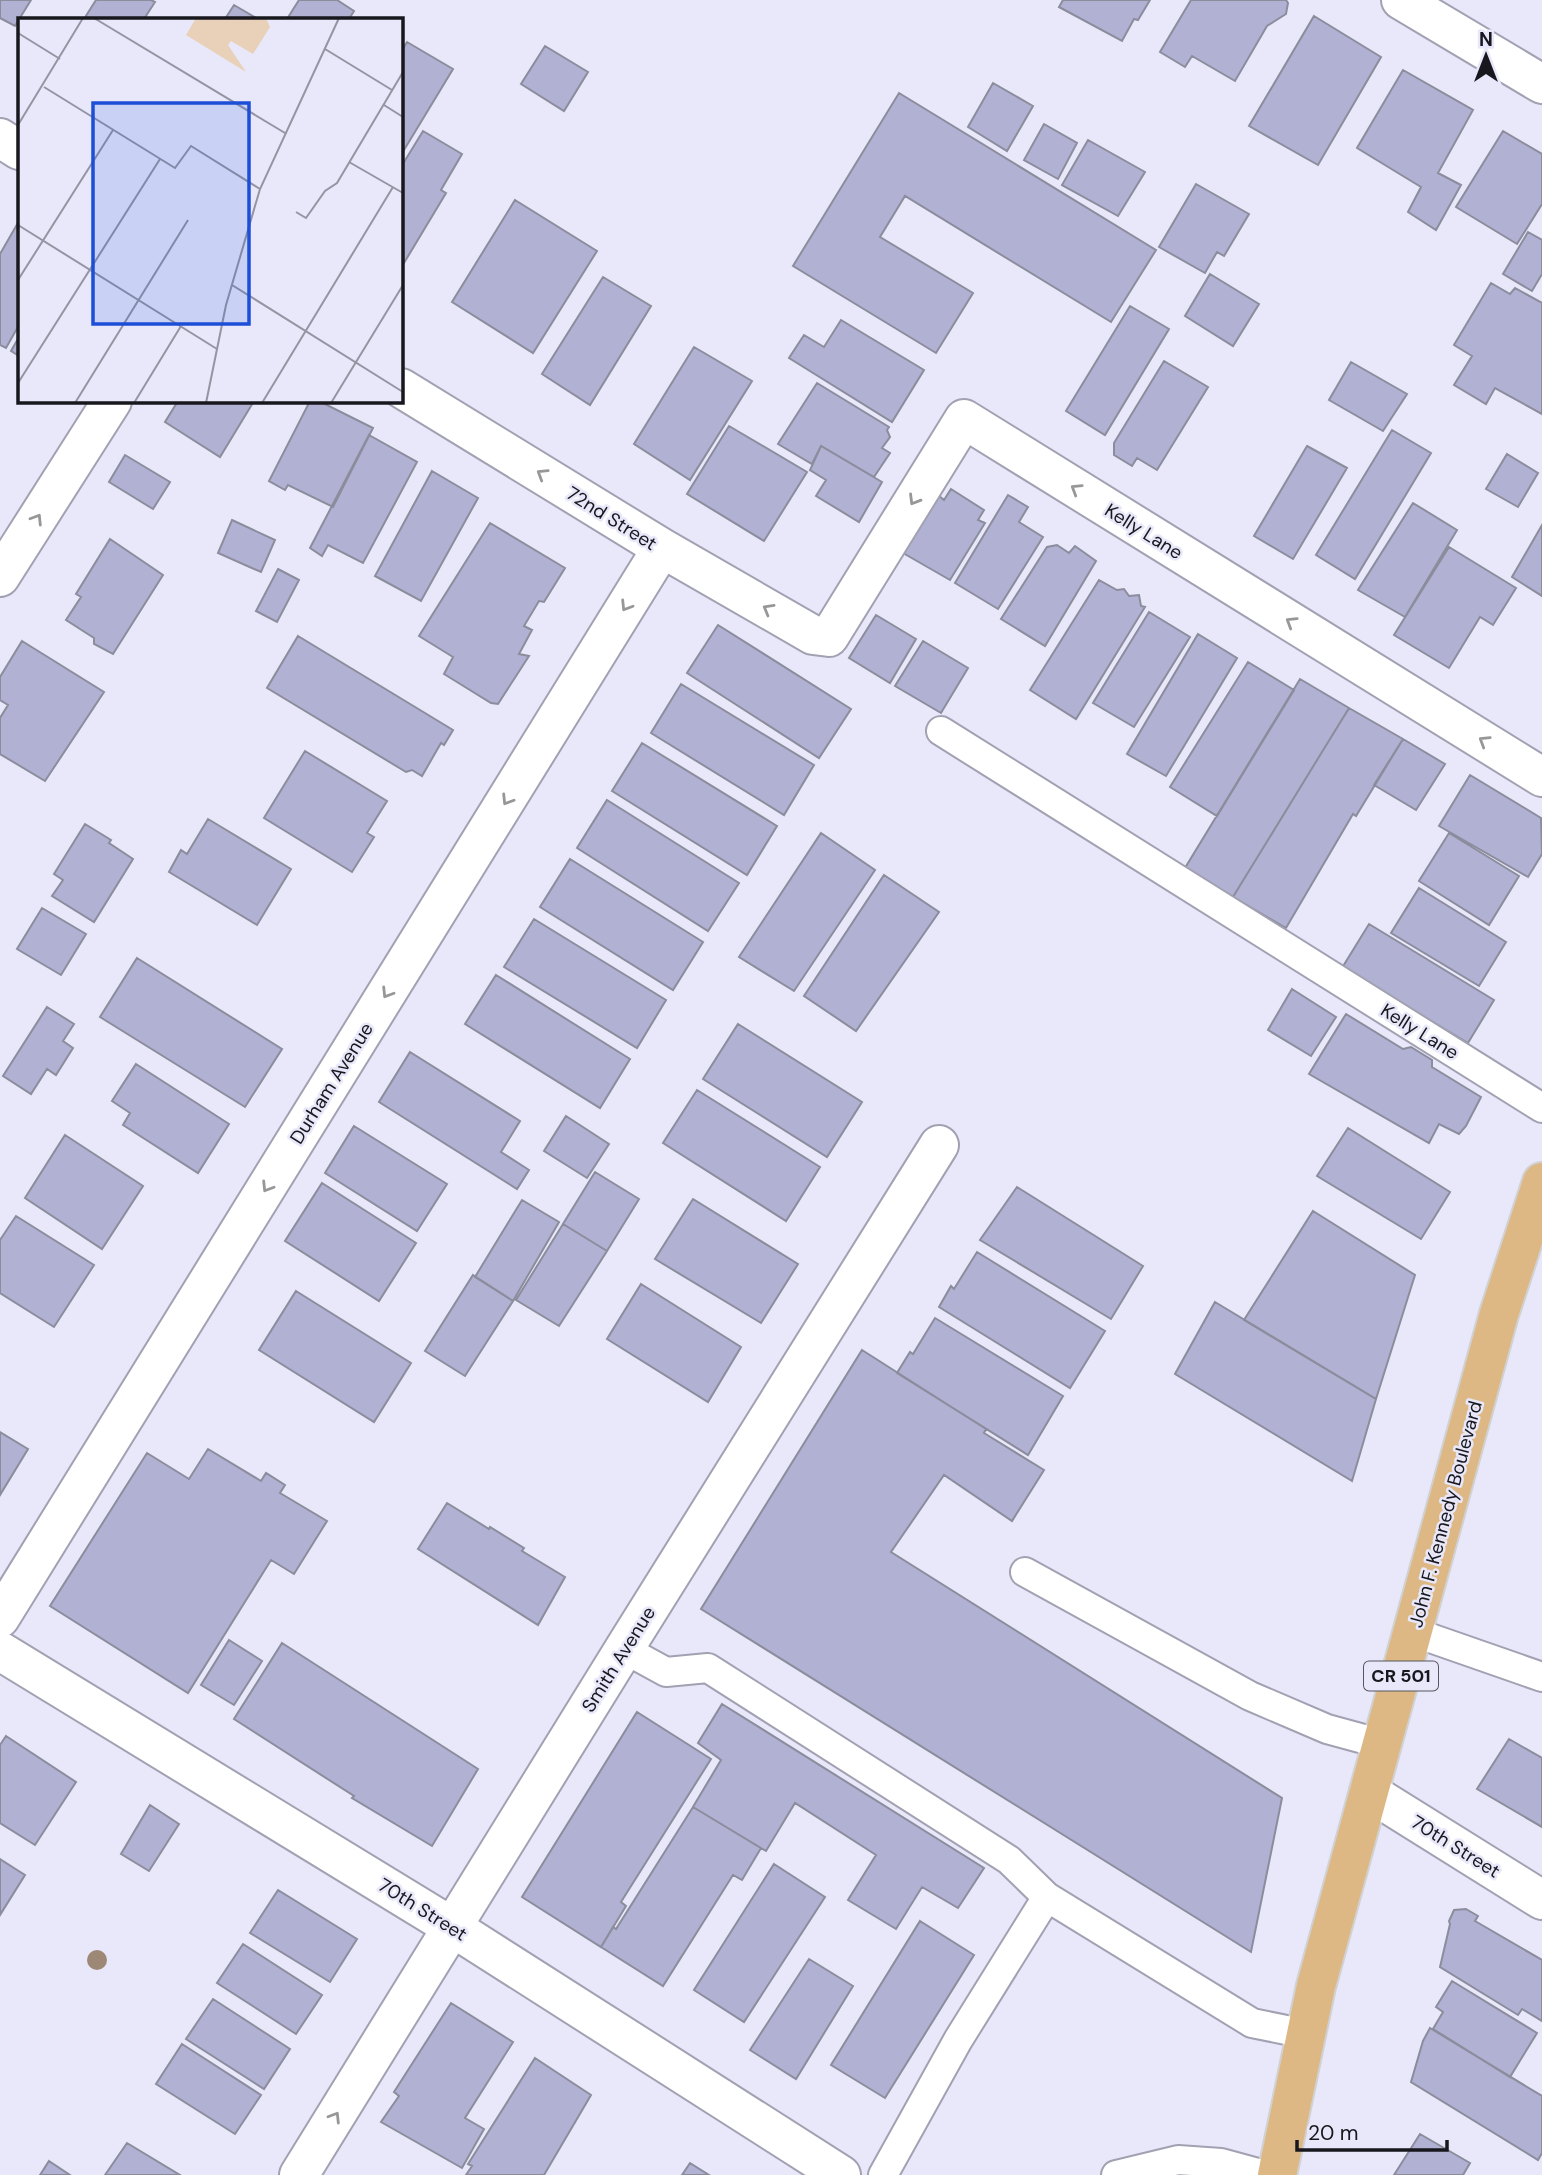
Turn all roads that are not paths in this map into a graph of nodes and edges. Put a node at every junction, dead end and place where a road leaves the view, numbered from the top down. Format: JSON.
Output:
{"nodes":[{"id":1,"x":1401,"y":0,"type":"edge"},
{"id":2,"x":1542,"y":85,"type":"edge"},
{"id":3,"x":0,"y":138,"type":"edge"},
{"id":4,"x":18,"y":149,"type":"edge"},
{"id":5,"x":402,"y":389,"type":"edge"},
{"id":6,"x":111,"y":402,"type":"edge"},
{"id":7,"x":662,"y":548,"type":"junction"},
{"id":8,"x":0,"y":577,"type":"edge"},
{"id":9,"x":829,"y":637,"type":"joint"},
{"id":10,"x":941,"y":731,"type":"dead end"},
{"id":11,"x":1542,"y":778,"type":"edge"},
{"id":12,"x":1542,"y":1108,"type":"edge"},
{"id":13,"x":939,"y":1145,"type":"dead end"},
{"id":14,"x":1542,"y":1182,"type":"edge"},
{"id":15,"x":1025,"y":1572,"type":"dead end"},
{"id":16,"x":0,"y":1618,"type":"edge"},
{"id":17,"x":1413,"y":1632,"type":"junction"},
{"id":18,"x":624,"y":1649,"type":"junction"},
{"id":19,"x":0,"y":1651,"type":"edge"},
{"id":20,"x":1542,"y":1677,"type":"edge"},
{"id":21,"x":1382,"y":1744,"type":"junction"},
{"id":22,"x":1369,"y":1792,"type":"junction"},
{"id":23,"x":1047,"y":1897,"type":"junction"},
{"id":24,"x":1542,"y":1900,"type":"edge"},
{"id":25,"x":452,"y":1927,"type":"junction"},
{"id":26,"x":1306,"y":2034,"type":"junction"},
{"id":27,"x":299,"y":2175,"type":"edge"},
{"id":28,"x":841,"y":2175,"type":"edge"},
{"id":29,"x":883,"y":2175,"type":"edge"},
{"id":30,"x":1116,"y":2175,"type":"edge"},
{"id":31,"x":1265,"y":2175,"type":"edge"},
{"id":32,"x":1277,"y":2175,"type":"edge"}],
"edges":[{"from":1,"to":2,"type":"street"},
{"from":3,"to":4,"type":"street"},
{"from":7,"to":5,"type":"street","name":"72nd Street","one_way":true},
{"from":8,"to":6,"type":"street","one_way":true},
{"from":9,"to":7,"type":"street","name":"72nd Street","one_way":true},
{"from":7,"to":16,"type":"street","name":"Durham Avenue","one_way":true},
{"from":11,"to":9,"type":"street","name":"Kelly Lane","one_way":true},
{"from":10,"to":12,"type":"lane","name":"Kelly Lane"},
{"from":13,"to":18,"type":"street","name":"Smith Avenue"},
{"from":14,"to":17,"type":"main road","name":"John F. Kennedy Boulevard","number":"CR 501"},
{"from":15,"to":21,"type":"lane"},
{"from":17,"to":20,"type":"lane"},
{"from":17,"to":21,"type":"main road","name":"John F. Kennedy Boulevard","number":"CR 501"},
{"from":18,"to":23,"type":"lane"},
{"from":18,"to":25,"type":"street","name":"Smith Avenue"},
{"from":19,"to":25,"type":"street","name":"70th Street"},
{"from":21,"to":22,"type":"main road","name":"John F. Kennedy Boulevard","number":"CR 501"},
{"from":22,"to":24,"type":"street","name":"70th Street"},
{"from":22,"to":26,"type":"main road","name":"John F. Kennedy Boulevard","number":"CR 501"},
{"from":23,"to":26,"type":"lane"},
{"from":23,"to":29,"type":"lane"},
{"from":27,"to":25,"type":"street","name":"Smith Avenue","one_way":true},
{"from":25,"to":28,"type":"street","name":"70th Street"},
{"from":26,"to":32,"type":"main road","name":"John F. Kennedy Boulevard","number":"CR 501"},
{"from":30,"to":31,"type":"lane"}]}
